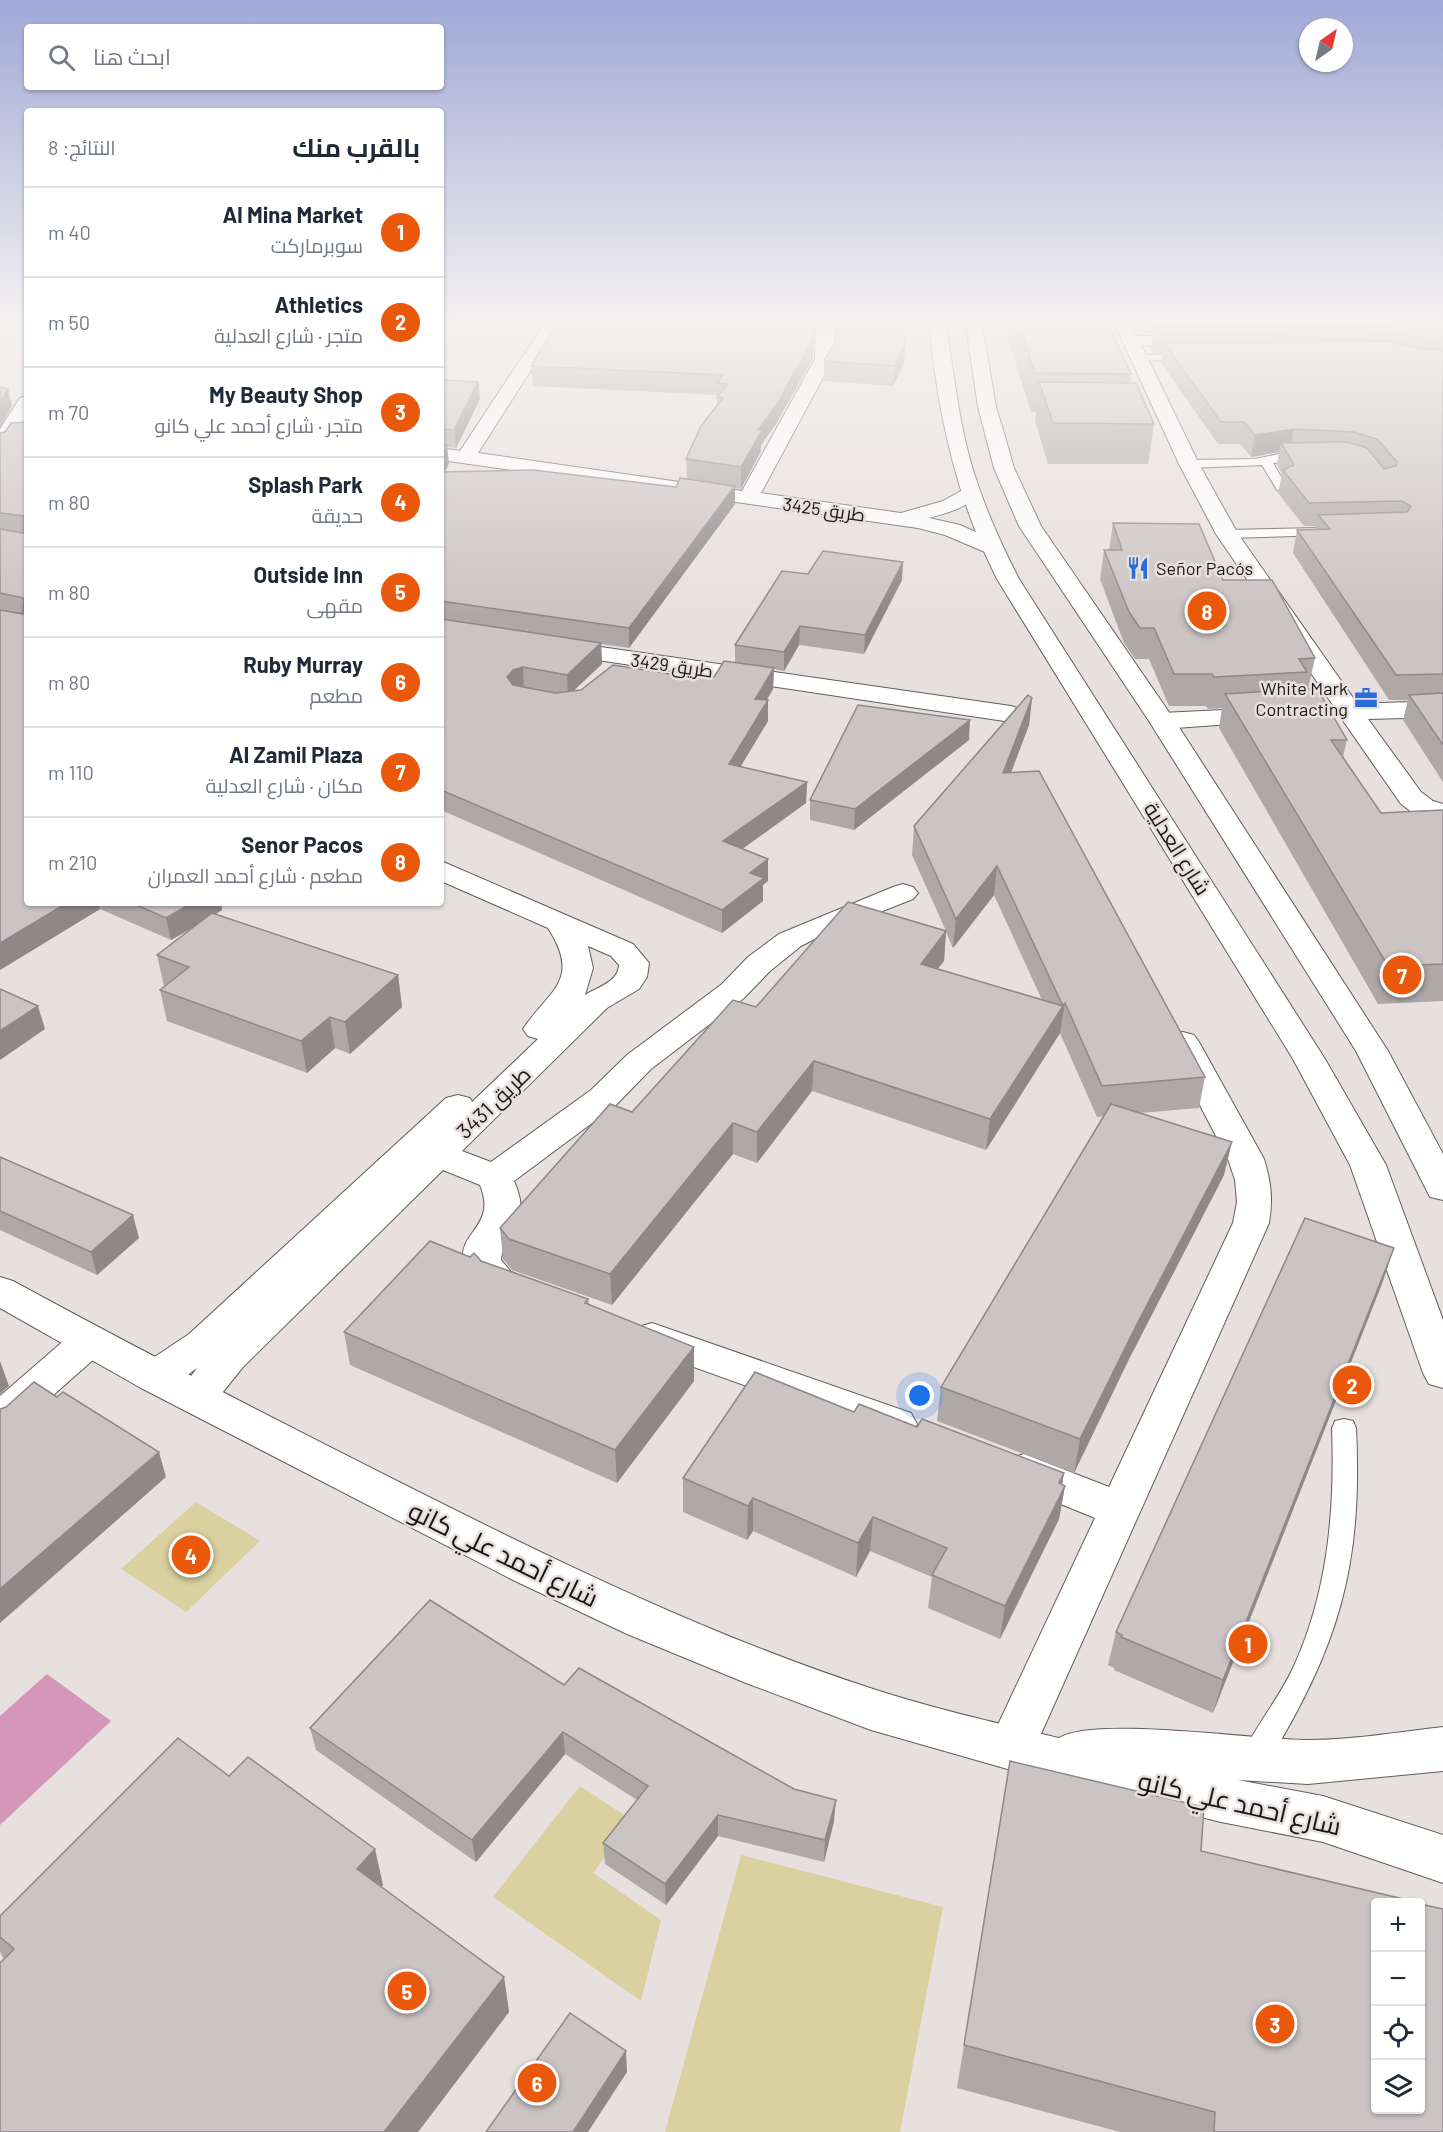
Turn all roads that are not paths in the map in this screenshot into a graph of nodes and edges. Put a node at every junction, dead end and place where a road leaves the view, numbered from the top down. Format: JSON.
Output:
{"nodes":[{"id":1,"x":13,"y":417,"type":"edge"},
{"id":2,"x":491,"y":417,"type":"edge"},
{"id":3,"x":793,"y":417,"type":"edge"},
{"id":4,"x":953,"y":417,"type":"edge"},
{"id":5,"x":990,"y":417,"type":"edge"},
{"id":6,"x":1161,"y":417,"type":"edge"},
{"id":7,"x":0,"y":444,"type":"edge"},
{"id":8,"x":444,"y":454,"type":"edge"},
{"id":9,"x":465,"y":458,"type":"junction"},
{"id":10,"x":1320,"y":458,"type":"edge"},
{"id":11,"x":1266,"y":461,"type":"junction"},
{"id":12,"x":1189,"y":464,"type":"junction"},
{"id":13,"x":1281,"y":487,"type":"edge"},
{"id":14,"x":970,"y":492,"type":"junction"},
{"id":15,"x":748,"y":498,"type":"junction"},
{"id":16,"x":900,"y":520,"type":"junction"},
{"id":17,"x":1341,"y":531,"type":"edge"},
{"id":18,"x":1227,"y":534,"type":"junction"},
{"id":19,"x":992,"y":548,"type":"junction"},
{"id":20,"x":533,"y":644,"type":"edge"},
{"id":21,"x":625,"y":658,"type":"junction"},
{"id":22,"x":607,"y":678,"type":"edge"},
{"id":23,"x":1443,"y":709,"type":"edge"},
{"id":24,"x":1338,"y":713,"type":"junction"},
{"id":25,"x":1011,"y":714,"type":"edge"},
{"id":26,"x":1291,"y":715,"type":"edge"},
{"id":27,"x":1162,"y":721,"type":"junction"},
{"id":28,"x":1442,"y":813,"type":"edge"},
{"id":29,"x":444,"y":871,"type":"edge"},
{"id":30,"x":903,"y":892,"type":"dead end"},
{"id":31,"x":560,"y":924,"type":"junction"},
{"id":32,"x":1168,"y":1014,"type":"edge"},
{"id":33,"x":564,"y":1019,"type":"junction"},
{"id":34,"x":427,"y":1151,"type":"junction"},
{"id":35,"x":495,"y":1177,"type":"junction"},
{"id":36,"x":1443,"y":1188,"type":"edge"},
{"id":37,"x":0,"y":1291,"type":"edge"},
{"id":38,"x":542,"y":1298,"type":"edge"},
{"id":39,"x":618,"y":1325,"type":"edge"},
{"id":40,"x":89,"y":1341,"type":"junction"},
{"id":41,"x":1443,"y":1373,"type":"edge"},
{"id":42,"x":155,"y":1377,"type":"junction"},
{"id":43,"x":196,"y":1397,"type":"junction"},
{"id":44,"x":0,"y":1419,"type":"edge"},
{"id":45,"x":1344,"y":1428,"type":"dead end"},
{"id":46,"x":927,"y":1435,"type":"edge"},
{"id":47,"x":998,"y":1460,"type":"edge"},
{"id":48,"x":1120,"y":1510,"type":"junction"},
{"id":49,"x":1443,"y":1749,"type":"edge"},
{"id":50,"x":1023,"y":1751,"type":"junction"},
{"id":51,"x":1255,"y":1758,"type":"junction"},
{"id":52,"x":1443,"y":1859,"type":"edge"}],
"edges":[{"from":1,"to":7,"type":"street"},
{"from":2,"to":9,"type":"street"},
{"from":3,"to":15,"type":"street","name":"طريق 3425"},
{"from":4,"to":14,"type":"street","name":"شارع العدلية"},
{"from":5,"to":27,"type":"street"},
{"from":6,"to":12,"type":"street"},
{"from":8,"to":9,"type":"street","name":"طريق 3425"},
{"from":9,"to":15,"type":"street","name":"طريق 3425"},
{"from":10,"to":11,"type":"lane"},
{"from":11,"to":12,"type":"lane"},
{"from":11,"to":13,"type":"lane"},
{"from":12,"to":18,"type":"street"},
{"from":14,"to":16,"type":"street","name":"طريق 3425"},
{"from":14,"to":19,"type":"street","name":"شارع العدلية"},
{"from":15,"to":16,"type":"street","name":"طريق 3425"},
{"from":16,"to":19,"type":"street","name":"طريق 3425"},
{"from":17,"to":18,"type":"lane"},
{"from":18,"to":24,"type":"street"},
{"from":19,"to":41,"type":"street","name":"شارع العدلية"},
{"from":20,"to":21,"type":"street","name":"طريق 3429"},
{"from":21,"to":22,"type":"street"},
{"from":21,"to":25,"type":"street","name":"طريق 3429"},
{"from":23,"to":24,"type":"street"},
{"from":24,"to":28,"type":"street"},
{"from":26,"to":27,"type":"street"},
{"from":27,"to":36,"type":"street"},
{"from":29,"to":31,"type":"street"},
{"from":30,"to":35,"type":"street"},
{"from":31,"to":33,"type":"street"},
{"from":31,"to":33,"type":"street"},
{"from":32,"to":48,"type":"street"},
{"from":33,"to":34,"type":"street"},
{"from":34,"to":35,"type":"street"},
{"from":34,"to":42,"type":"street"},
{"from":34,"to":43,"type":"street","name":"طريق 3431"},
{"from":35,"to":38,"type":"street"},
{"from":37,"to":40,"type":"street","name":"شارع أحمد علي كانو"},
{"from":39,"to":46,"type":"street"},
{"from":40,"to":42,"type":"street","name":"شارع أحمد علي كانو"},
{"from":40,"to":44,"type":"street"},
{"from":42,"to":43,"type":"street","name":"شارع أحمد علي كانو"},
{"from":43,"to":50,"type":"street","name":"شارع أحمد علي كانو"},
{"from":45,"to":51,"type":"lane"},
{"from":47,"to":48,"type":"street"},
{"from":48,"to":50,"type":"street"},
{"from":49,"to":51,"type":"street","name":"شارع أحمد علي كانو"},
{"from":50,"to":51,"type":"street","name":"شارع أحمد علي كانو"},
{"from":50,"to":52,"type":"street","name":"شارع أحمد علي كانو"}]}
